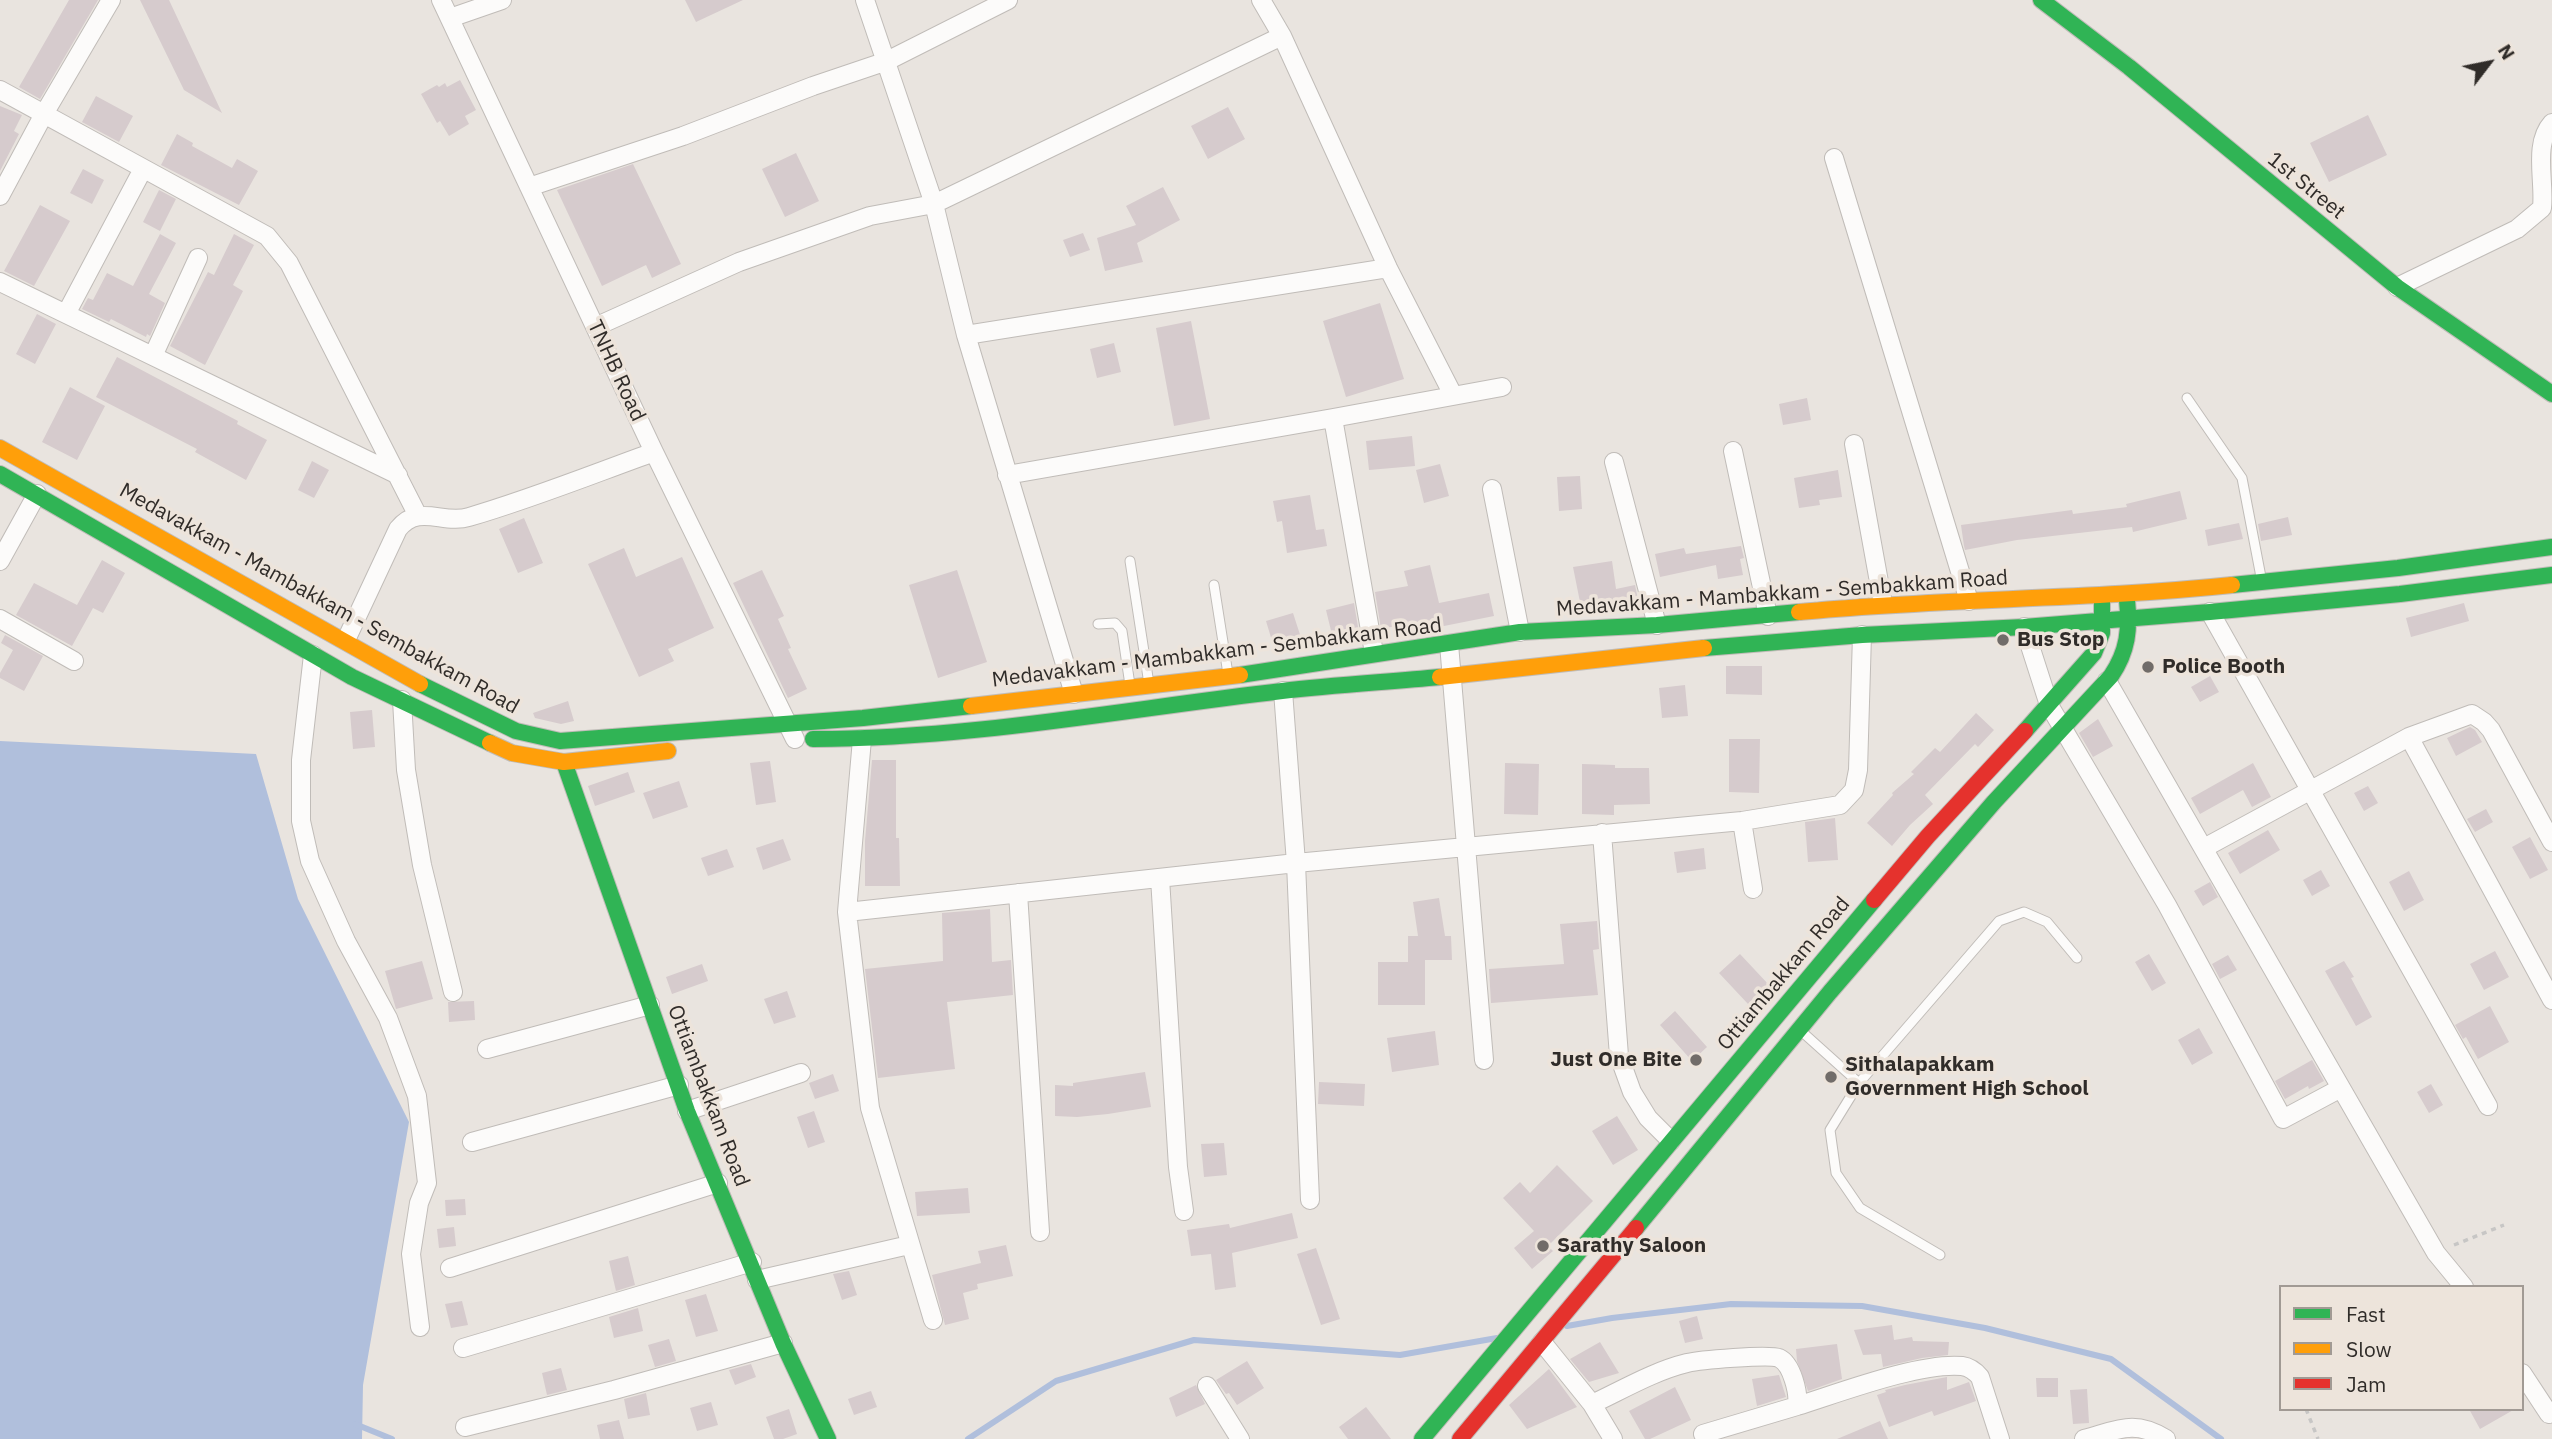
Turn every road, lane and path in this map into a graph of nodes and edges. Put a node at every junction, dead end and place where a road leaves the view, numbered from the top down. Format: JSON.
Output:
{"nodes":[{"id":1,"x":111,"y":0,"type":"edge"},
{"id":2,"x":441,"y":0,"type":"edge"},
{"id":3,"x":502,"y":0,"type":"edge"},
{"id":4,"x":865,"y":0,"type":"edge"},
{"id":5,"x":1009,"y":0,"type":"edge"},
{"id":6,"x":1261,"y":0,"type":"edge"},
{"id":7,"x":2041,"y":0,"type":"edge"},
{"id":8,"x":450,"y":18,"type":"junction"},
{"id":9,"x":1282,"y":36,"type":"junction"},
{"id":10,"x":887,"y":61,"type":"junction"},
{"id":11,"x":0,"y":90,"type":"edge"},
{"id":12,"x":44,"y":114,"type":"junction"},
{"id":13,"x":2552,"y":123,"type":"edge"},
{"id":14,"x":1834,"y":158,"type":"dead end"},
{"id":15,"x":143,"y":169,"type":"junction"},
{"id":16,"x":529,"y":187,"type":"junction"},
{"id":17,"x":0,"y":196,"type":"edge"},
{"id":18,"x":934,"y":204,"type":"junction"},
{"id":19,"x":198,"y":258,"type":"dead end"},
{"id":20,"x":1388,"y":268,"type":"junction"},
{"id":21,"x":0,"y":282,"type":"edge"},
{"id":22,"x":2397,"y":287,"type":"junction"},
{"id":23,"x":66,"y":314,"type":"junction"},
{"id":24,"x":595,"y":327,"type":"junction"},
{"id":25,"x":966,"y":335,"type":"junction"},
{"id":26,"x":153,"y":356,"type":"junction"},
{"id":27,"x":1502,"y":387,"type":"dead end"},
{"id":28,"x":2552,"y":394,"type":"edge"},
{"id":29,"x":1453,"y":395,"type":"junction"},
{"id":30,"x":2187,"y":398,"type":"dead end"},
{"id":31,"x":1333,"y":418,"type":"junction"},
{"id":32,"x":1854,"y":444,"type":"dead end"},
{"id":33,"x":0,"y":448,"type":"edge"},
{"id":34,"x":1733,"y":451,"type":"dead end"},
{"id":35,"x":654,"y":452,"type":"junction"},
{"id":36,"x":1614,"y":462,"type":"dead end"},
{"id":37,"x":0,"y":474,"type":"edge"},
{"id":38,"x":398,"y":475,"type":"junction"},
{"id":39,"x":1007,"y":475,"type":"junction"},
{"id":40,"x":1492,"y":489,"type":"dead end"},
{"id":41,"x":37,"y":494,"type":"junction"},
{"id":42,"x":418,"y":516,"type":"junction"},
{"id":43,"x":2552,"y":547,"type":"edge"},
{"id":44,"x":0,"y":561,"type":"edge"},
{"id":45,"x":1130,"y":561,"type":"dead end"},
{"id":46,"x":2552,"y":575,"type":"edge"},
{"id":47,"x":2262,"y":582,"type":"junction"},
{"id":48,"x":1214,"y":585,"type":"dead end"},
{"id":49,"x":2127,"y":595,"type":"junction"},
{"id":50,"x":2102,"y":597,"type":"junction"},
{"id":51,"x":1969,"y":601,"type":"junction"},
{"id":52,"x":1883,"y":604,"type":"junction"},
{"id":53,"x":2210,"y":612,"type":"junction"},
{"id":54,"x":1768,"y":616,"type":"junction"},
{"id":55,"x":2129,"y":618,"type":"junction"},
{"id":56,"x":0,"y":619,"type":"edge"},
{"id":57,"x":2104,"y":620,"type":"junction"},
{"id":58,"x":1098,"y":624,"type":"dead end"},
{"id":59,"x":1657,"y":625,"type":"junction"},
{"id":60,"x":2024,"y":627,"type":"junction"},
{"id":61,"x":1520,"y":632,"type":"junction"},
{"id":62,"x":1862,"y":635,"type":"junction"},
{"id":63,"x":346,"y":640,"type":"junction"},
{"id":64,"x":1449,"y":644,"type":"junction"},
{"id":65,"x":1374,"y":653,"type":"junction"},
{"id":66,"x":313,"y":655,"type":"junction"},
{"id":67,"x":74,"y":661,"type":"dead end"},
{"id":68,"x":1451,"y":676,"type":"junction"},
{"id":69,"x":1228,"y":677,"type":"junction"},
{"id":70,"x":2107,"y":681,"type":"junction"},
{"id":71,"x":1149,"y":685,"type":"junction"},
{"id":72,"x":1130,"y":688,"type":"junction"},
{"id":73,"x":1283,"y":691,"type":"junction"},
{"id":74,"x":1074,"y":694,"type":"junction"},
{"id":75,"x":402,"y":700,"type":"junction"},
{"id":76,"x":2049,"y":705,"type":"junction"},
{"id":77,"x":2063,"y":727,"type":"junction"},
{"id":78,"x":791,"y":732,"type":"junction"},
{"id":79,"x":2409,"y":737,"type":"junction"},
{"id":80,"x":862,"y":739,"type":"junction"},
{"id":81,"x":768,"y":741,"type":"dead end"},
{"id":82,"x":686,"y":750,"type":"dead end"},
{"id":83,"x":564,"y":762,"type":"junction"},
{"id":84,"x":2312,"y":789,"type":"junction"},
{"id":85,"x":1742,"y":821,"type":"junction"},
{"id":86,"x":1602,"y":833,"type":"junction"},
{"id":87,"x":2552,"y":842,"type":"edge"},
{"id":88,"x":1465,"y":846,"type":"junction"},
{"id":89,"x":2204,"y":848,"type":"junction"},
{"id":90,"x":1296,"y":863,"type":"junction"},
{"id":91,"x":1160,"y":878,"type":"junction"},
{"id":92,"x":1753,"y":889,"type":"dead end"},
{"id":93,"x":1018,"y":893,"type":"junction"},
{"id":94,"x":847,"y":912,"type":"junction"},
{"id":95,"x":2077,"y":958,"type":"dead end"},
{"id":96,"x":453,"y":992,"type":"dead end"},
{"id":97,"x":2552,"y":999,"type":"edge"},
{"id":98,"x":650,"y":1005,"type":"junction"},
{"id":99,"x":1798,"y":1029,"type":"junction"},
{"id":100,"x":487,"y":1049,"type":"dead end"},
{"id":101,"x":1484,"y":1060,"type":"dead end"},
{"id":102,"x":801,"y":1073,"type":"dead end"},
{"id":103,"x":1859,"y":1083,"type":"junction"},
{"id":104,"x":679,"y":1085,"type":"junction"},
{"id":105,"x":2341,"y":1088,"type":"junction"},
{"id":106,"x":2488,"y":1106,"type":"dead end"},
{"id":107,"x":687,"y":1111,"type":"junction"},
{"id":108,"x":472,"y":1142,"type":"dead end"},
{"id":109,"x":1671,"y":1142,"type":"junction"},
{"id":110,"x":718,"y":1183,"type":"junction"},
{"id":111,"x":1310,"y":1200,"type":"dead end"},
{"id":112,"x":1184,"y":1211,"type":"dead end"},
{"id":113,"x":2504,"y":1225,"type":"dead end"},
{"id":114,"x":1040,"y":1232,"type":"dead end"},
{"id":115,"x":909,"y":1245,"type":"junction"},
{"id":116,"x":2436,"y":1253,"type":"junction"},
{"id":117,"x":1940,"y":1255,"type":"dead end"},
{"id":118,"x":450,"y":1268,"type":"dead end"},
{"id":119,"x":754,"y":1271,"type":"junction"},
{"id":120,"x":2462,"y":1285,"type":"edge"},
{"id":121,"x":933,"y":1320,"type":"dead end"},
{"id":122,"x":420,"y":1327,"type":"dead end"},
{"id":123,"x":1544,"y":1340,"type":"junction"},
{"id":124,"x":783,"y":1343,"type":"junction"},
{"id":125,"x":463,"y":1348,"type":"dead end"},
{"id":126,"x":2524,"y":1376,"type":"edge"},
{"id":127,"x":1207,"y":1386,"type":"dead end"},
{"id":128,"x":1592,"y":1404,"type":"junction"},
{"id":129,"x":1797,"y":1406,"type":"junction"},
{"id":130,"x":2306,"y":1411,"type":"edge"},
{"id":131,"x":2549,"y":1414,"type":"dead end"},
{"id":132,"x":465,"y":1427,"type":"dead end"},
{"id":133,"x":1703,"y":1434,"type":"dead end"},
{"id":134,"x":828,"y":1439,"type":"edge"},
{"id":135,"x":1240,"y":1439,"type":"edge"},
{"id":136,"x":1422,"y":1439,"type":"edge"},
{"id":137,"x":1460,"y":1439,"type":"edge"},
{"id":138,"x":1613,"y":1439,"type":"edge"},
{"id":139,"x":2000,"y":1439,"type":"edge"},
{"id":140,"x":2084,"y":1439,"type":"edge"},
{"id":141,"x":2166,"y":1439,"type":"edge"},
{"id":142,"x":2318,"y":1439,"type":"edge"}],
"edges":[{"from":1,"to":12,"type":"street"},
{"from":2,"to":8,"type":"street","name":"TNHB Road"},
{"from":3,"to":8,"type":"street"},
{"from":4,"to":10,"type":"street"},
{"from":5,"to":10,"type":"street"},
{"from":6,"to":9,"type":"street"},
{"from":7,"to":22,"type":"main road","name":"1st Street"},
{"from":8,"to":16,"type":"street","name":"TNHB Road"},
{"from":9,"to":18,"type":"street"},
{"from":9,"to":20,"type":"street"},
{"from":10,"to":16,"type":"street"},
{"from":10,"to":18,"type":"street"},
{"from":11,"to":12,"type":"street"},
{"from":12,"to":15,"type":"street"},
{"from":12,"to":17,"type":"street"},
{"from":13,"to":22,"type":"street"},
{"from":14,"to":51,"type":"street"},
{"from":15,"to":23,"type":"street"},
{"from":15,"to":38,"type":"street"},
{"from":16,"to":24,"type":"street","name":"TNHB Road"},
{"from":18,"to":24,"type":"street"},
{"from":18,"to":25,"type":"street"},
{"from":19,"to":26,"type":"street"},
{"from":20,"to":25,"type":"street"},
{"from":20,"to":29,"type":"street"},
{"from":21,"to":23,"type":"street"},
{"from":22,"to":28,"type":"main road","name":"1st Street"},
{"from":23,"to":26,"type":"street"},
{"from":24,"to":35,"type":"street","name":"TNHB Road"},
{"from":25,"to":39,"type":"street"},
{"from":26,"to":38,"type":"street"},
{"from":27,"to":29,"type":"street"},
{"from":29,"to":31,"type":"street"},
{"from":30,"to":47,"type":"lane"},
{"from":31,"to":39,"type":"street"},
{"from":31,"to":65,"type":"street"},
{"from":32,"to":52,"type":"street"},
{"from":33,"to":63,"type":"main road","name":"Medavakkam - Mambakkam - Sembakkam Road"},
{"from":34,"to":54,"type":"street"},
{"from":35,"to":42,"type":"street"},
{"from":35,"to":78,"type":"street","name":"TNHB Road"},
{"from":36,"to":59,"type":"street"},
{"from":37,"to":41,"type":"main road","name":"Medavakkam - Mambakkam - Sembakkam Road"},
{"from":38,"to":42,"type":"street"},
{"from":39,"to":74,"type":"street"},
{"from":40,"to":61,"type":"street"},
{"from":41,"to":44,"type":"street"},
{"from":41,"to":66,"type":"main road","name":"Medavakkam - Mambakkam - Sembakkam Road"},
{"from":42,"to":63,"type":"street"},
{"from":43,"to":47,"type":"main road","name":"Medavakkam - Mambakkam - Sembakkam Road"},
{"from":45,"to":71,"type":"lane"},
{"from":46,"to":53,"type":"main road","name":"Medavakkam - Mambakkam - Sembakkam Road"},
{"from":47,"to":49,"type":"main road","name":"Medavakkam - Mambakkam - Sembakkam Road"},
{"from":48,"to":69,"type":"lane"},
{"from":49,"to":50,"type":"main road","name":"Medavakkam - Mambakkam - Sembakkam Road"},
{"from":49,"to":55,"type":"main road"},
{"from":50,"to":51,"type":"main road","name":"Medavakkam - Mambakkam - Sembakkam Road"},
{"from":50,"to":57,"type":"main road","name":"Ottiambakkam Road"},
{"from":51,"to":52,"type":"main road","name":"Medavakkam - Mambakkam - Sembakkam Road"},
{"from":52,"to":54,"type":"main road","name":"Medavakkam - Mambakkam - Sembakkam Road"},
{"from":53,"to":55,"type":"main road","name":"Medavakkam - Mambakkam - Sembakkam Road"},
{"from":53,"to":84,"type":"street"},
{"from":54,"to":59,"type":"main road","name":"Medavakkam - Mambakkam - Sembakkam Road"},
{"from":55,"to":57,"type":"main road","name":"Medavakkam - Mambakkam - Sembakkam Road"},
{"from":55,"to":70,"type":"main road"},
{"from":56,"to":67,"type":"street"},
{"from":57,"to":60,"type":"main road","name":"Medavakkam - Mambakkam - Sembakkam Road"},
{"from":57,"to":76,"type":"main road","name":"Ottiambakkam Road"},
{"from":58,"to":72,"type":"lane"},
{"from":59,"to":61,"type":"main road","name":"Medavakkam - Mambakkam - Sembakkam Road"},
{"from":60,"to":62,"type":"main road","name":"Medavakkam - Mambakkam - Sembakkam Road"},
{"from":60,"to":76,"type":"street"},
{"from":61,"to":64,"type":"main road","name":"Medavakkam - Mambakkam - Sembakkam Road"},
{"from":62,"to":68,"type":"main road","name":"Medavakkam - Mambakkam - Sembakkam Road"},
{"from":62,"to":85,"type":"street"},
{"from":63,"to":78,"type":"main road","name":"Medavakkam - Mambakkam - Sembakkam Road"},
{"from":64,"to":65,"type":"main road","name":"Medavakkam - Mambakkam - Sembakkam Road"},
{"from":64,"to":68,"type":"street"},
{"from":65,"to":69,"type":"main road","name":"Medavakkam - Mambakkam - Sembakkam Road"},
{"from":66,"to":75,"type":"main road","name":"Medavakkam - Mambakkam - Sembakkam Road"},
{"from":66,"to":122,"type":"street"},
{"from":68,"to":73,"type":"main road","name":"Medavakkam - Mambakkam - Sembakkam Road"},
{"from":68,"to":88,"type":"street"},
{"from":69,"to":71,"type":"main road","name":"Medavakkam - Mambakkam - Sembakkam Road"},
{"from":70,"to":77,"type":"main road"},
{"from":70,"to":89,"type":"street"},
{"from":71,"to":72,"type":"main road","name":"Medavakkam - Mambakkam - Sembakkam Road"},
{"from":72,"to":74,"type":"main road","name":"Medavakkam - Mambakkam - Sembakkam Road"},
{"from":73,"to":80,"type":"main road","name":"Medavakkam - Mambakkam - Sembakkam Road"},
{"from":73,"to":90,"type":"street"},
{"from":74,"to":78,"type":"main road","name":"Medavakkam - Mambakkam - Sembakkam Road"},
{"from":75,"to":83,"type":"main road","name":"Medavakkam - Mambakkam - Sembakkam Road"},
{"from":75,"to":96,"type":"street"},
{"from":76,"to":77,"type":"street"},
{"from":76,"to":109,"type":"main road","name":"Ottiambakkam Road"},
{"from":77,"to":99,"type":"main road"},
{"from":77,"to":105,"type":"street"},
{"from":78,"to":80,"type":"main road","name":"Medavakkam - Mambakkam - Sembakkam Road"},
{"from":78,"to":81,"type":"main road","name":"Medavakkam - Mambakkam - Sembakkam Road"},
{"from":79,"to":84,"type":"street"},
{"from":79,"to":87,"type":"street"},
{"from":79,"to":97,"type":"street"},
{"from":80,"to":94,"type":"street"},
{"from":82,"to":83,"type":"main road","name":"Medavakkam - Mambakkam - Sembakkam Road"},
{"from":83,"to":98,"type":"main road","name":"Ottiambakkam Road"},
{"from":84,"to":89,"type":"street"},
{"from":84,"to":106,"type":"street"},
{"from":85,"to":86,"type":"street"},
{"from":85,"to":92,"type":"street"},
{"from":86,"to":88,"type":"street"},
{"from":86,"to":109,"type":"street"},
{"from":88,"to":90,"type":"street"},
{"from":88,"to":101,"type":"street"},
{"from":89,"to":105,"type":"street"},
{"from":90,"to":91,"type":"street"},
{"from":90,"to":111,"type":"street"},
{"from":91,"to":93,"type":"street"},
{"from":91,"to":112,"type":"street"},
{"from":93,"to":94,"type":"street"},
{"from":93,"to":114,"type":"street"},
{"from":94,"to":115,"type":"street"},
{"from":95,"to":103,"type":"lane"},
{"from":98,"to":100,"type":"street"},
{"from":98,"to":104,"type":"main road","name":"Ottiambakkam Road"},
{"from":99,"to":103,"type":"lane"},
{"from":99,"to":123,"type":"main road"},
{"from":102,"to":107,"type":"street"},
{"from":103,"to":117,"type":"lane"},
{"from":104,"to":107,"type":"main road","name":"Ottiambakkam Road"},
{"from":104,"to":108,"type":"street"},
{"from":105,"to":116,"type":"street"},
{"from":107,"to":110,"type":"main road","name":"Ottiambakkam Road"},
{"from":109,"to":136,"type":"main road","name":"Ottiambakkam Road"},
{"from":110,"to":118,"type":"street"},
{"from":110,"to":119,"type":"main road","name":"Ottiambakkam Road"},
{"from":113,"to":116,"type":"path"},
{"from":115,"to":119,"type":"street"},
{"from":115,"to":121,"type":"street"},
{"from":116,"to":120,"type":"street"},
{"from":119,"to":124,"type":"main road","name":"Ottiambakkam Road"},
{"from":119,"to":125,"type":"street"},
{"from":123,"to":128,"type":"street"},
{"from":123,"to":137,"type":"main road"},
{"from":124,"to":132,"type":"street"},
{"from":124,"to":134,"type":"main road","name":"Ottiambakkam Road"},
{"from":126,"to":131,"type":"street"},
{"from":127,"to":135,"type":"street"},
{"from":128,"to":129,"type":"street"},
{"from":128,"to":138,"type":"street"},
{"from":129,"to":133,"type":"street"},
{"from":129,"to":139,"type":"street"},
{"from":130,"to":142,"type":"path"},
{"from":140,"to":141,"type":"street"}]}
